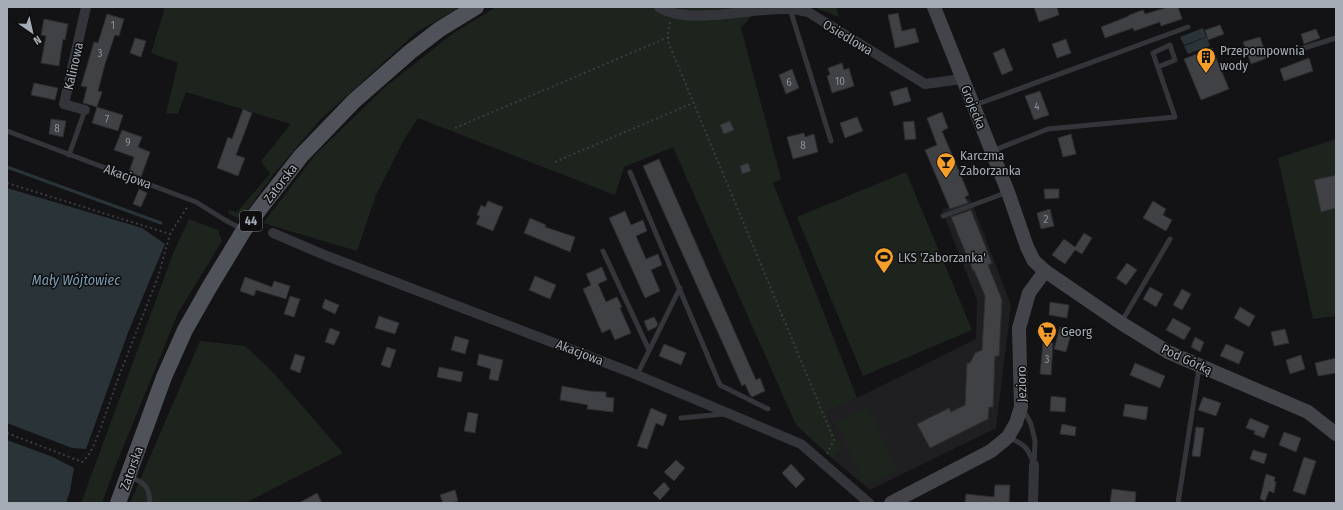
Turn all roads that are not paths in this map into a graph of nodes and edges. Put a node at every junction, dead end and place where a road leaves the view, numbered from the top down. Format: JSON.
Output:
{"nodes":[{"id":1,"x":86,"y":7,"type":"edge"},
{"id":2,"x":476,"y":7,"type":"edge"},
{"id":3,"x":659,"y":7,"type":"edge"},
{"id":4,"x":934,"y":7,"type":"edge"},
{"id":5,"x":790,"y":8,"type":"junction"},
{"id":6,"x":1188,"y":27,"type":"dead end"},
{"id":7,"x":1336,"y":38,"type":"edge"},
{"id":8,"x":1285,"y":54,"type":"dead end"},
{"id":9,"x":1158,"y":67,"type":"junction"},
{"id":10,"x":962,"y":79,"type":"junction"},
{"id":11,"x":974,"y":106,"type":"junction"},
{"id":12,"x":85,"y":110,"type":"joint"},
{"id":13,"x":7,"y":131,"type":"edge"},
{"id":14,"x":831,"y":142,"type":"dead end"},
{"id":15,"x":992,"y":152,"type":"junction"},
{"id":16,"x":69,"y":155,"type":"junction"},
{"id":17,"x":630,"y":172,"type":"dead end"},
{"id":18,"x":1008,"y":192,"type":"junction"},
{"id":19,"x":943,"y":216,"type":"dead end"},
{"id":20,"x":244,"y":230,"type":"junction"},
{"id":21,"x":273,"y":233,"type":"dead end"},
{"id":22,"x":1170,"y":239,"type":"dead end"},
{"id":23,"x":603,"y":251,"type":"dead end"},
{"id":24,"x":1045,"y":272,"type":"junction"},
{"id":25,"x":680,"y":288,"type":"junction"},
{"id":26,"x":1121,"y":322,"type":"junction"},
{"id":27,"x":649,"y":350,"type":"junction"},
{"id":28,"x":1200,"y":366,"type":"junction"},
{"id":29,"x":637,"y":374,"type":"junction"},
{"id":30,"x":1022,"y":407,"type":"junction"},
{"id":31,"x":768,"y":409,"type":"dead end"},
{"id":32,"x":730,"y":414,"type":"junction"},
{"id":33,"x":681,"y":418,"type":"dead end"},
{"id":34,"x":1336,"y":434,"type":"edge"},
{"id":35,"x":1008,"y":437,"type":"junction"},
{"id":36,"x":1034,"y":465,"type":"junction"},
{"id":37,"x":128,"y":476,"type":"junction"},
{"id":38,"x":118,"y":503,"type":"edge"},
{"id":39,"x":150,"y":503,"type":"edge"},
{"id":40,"x":869,"y":503,"type":"edge"},
{"id":41,"x":891,"y":503,"type":"edge"},
{"id":42,"x":1033,"y":503,"type":"edge"},
{"id":43,"x":1178,"y":503,"type":"edge"}],
"edges":[{"from":1,"to":12,"type":"street","name":"Kalinowa"},
{"from":2,"to":20,"type":"main road","name":"Zatorska","number":"44"},
{"from":3,"to":5,"type":"street","name":"Osiedlowa"},
{"from":4,"to":10,"type":"street","name":"Grojecka"},
{"from":5,"to":10,"type":"street","name":"Osiedlowa"},
{"from":5,"to":14,"type":"lane"},
{"from":6,"to":11,"type":"lane"},
{"from":7,"to":8,"type":"lane"},
{"from":9,"to":9,"type":"lane"},
{"from":9,"to":15,"type":"lane"},
{"from":10,"to":11,"type":"street","name":"Grojecka"},
{"from":11,"to":15,"type":"street","name":"Grojecka"},
{"from":12,"to":16,"type":"lane"},
{"from":13,"to":16,"type":"lane","name":"Akacjowa"},
{"from":15,"to":18,"type":"street","name":"Grojecka"},
{"from":16,"to":20,"type":"lane","name":"Akacjowa"},
{"from":17,"to":25,"type":"lane"},
{"from":18,"to":19,"type":"lane"},
{"from":18,"to":24,"type":"street","name":"Grojecka"},
{"from":20,"to":37,"type":"main road","name":"Zatorska","number":"44"},
{"from":21,"to":29,"type":"street","name":"Akacjowa"},
{"from":22,"to":26,"type":"lane"},
{"from":23,"to":27,"type":"lane"},
{"from":24,"to":26,"type":"street","name":"Pod Górką"},
{"from":24,"to":30,"type":"street","name":"Jezioro"},
{"from":25,"to":27,"type":"lane"},
{"from":25,"to":31,"type":"lane"},
{"from":26,"to":28,"type":"street","name":"Pod Górką"},
{"from":27,"to":29,"type":"lane"},
{"from":28,"to":34,"type":"street","name":"Pod Górką"},
{"from":28,"to":43,"type":"lane"},
{"from":29,"to":32,"type":"street","name":"Akacjowa"},
{"from":30,"to":35,"type":"street","name":"Jezioro"},
{"from":30,"to":36,"type":"lane"},
{"from":32,"to":33,"type":"lane"},
{"from":32,"to":40,"type":"street","name":"Akacjowa"},
{"from":35,"to":36,"type":"lane"},
{"from":35,"to":41,"type":"street","name":"Jezioro"},
{"from":36,"to":42,"type":"street"},
{"from":37,"to":38,"type":"main road","name":"Zatorska","number":"44"},
{"from":37,"to":39,"type":"lane"}]}
